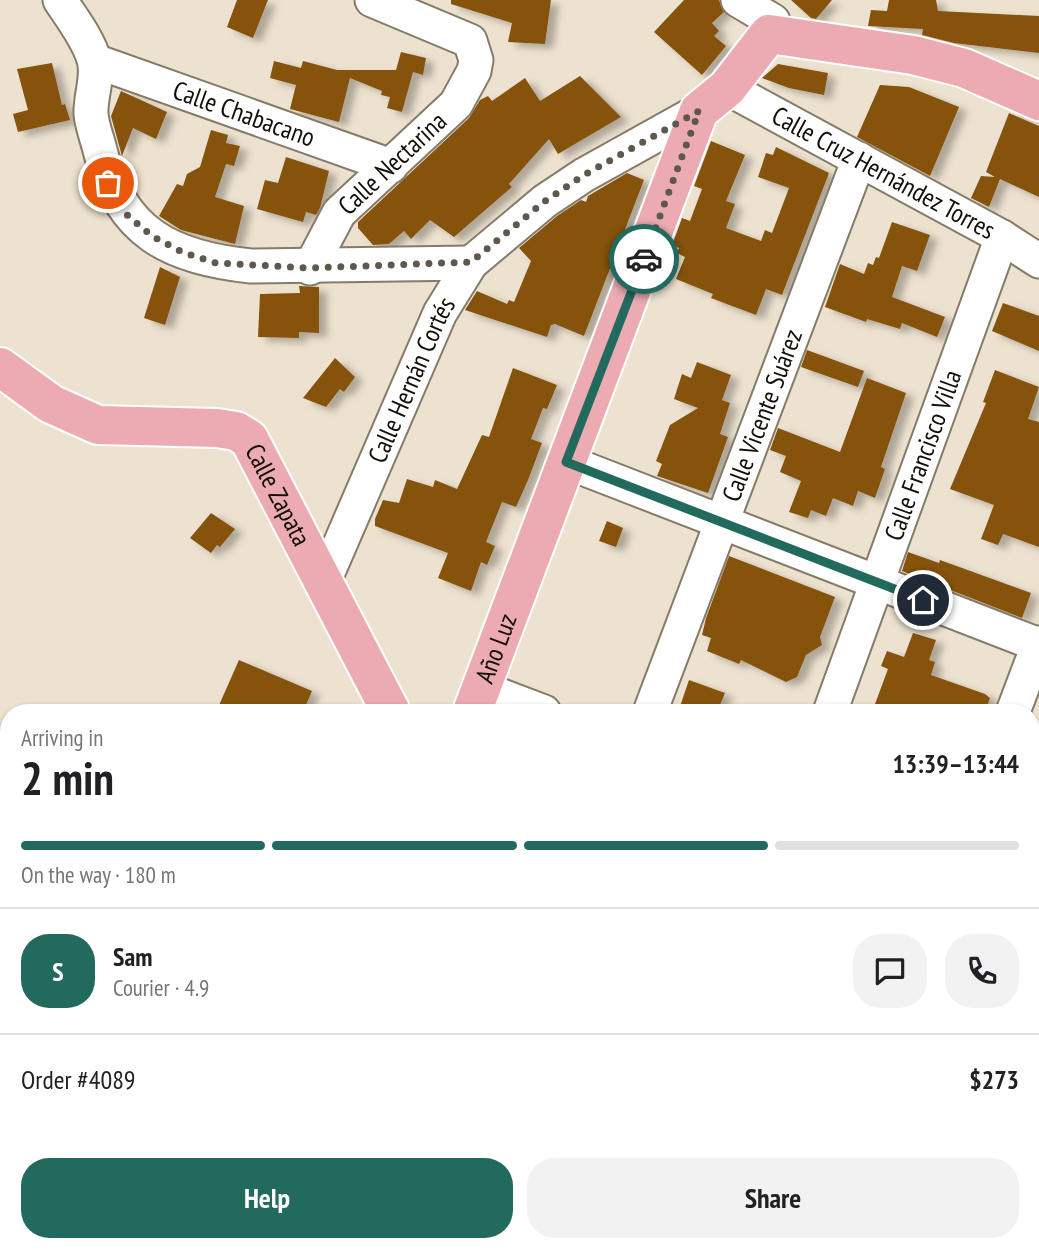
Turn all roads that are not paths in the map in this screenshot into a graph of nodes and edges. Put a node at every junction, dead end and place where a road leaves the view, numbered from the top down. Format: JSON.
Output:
{"nodes":[{"id":1,"x":60,"y":0,"type":"edge"},
{"id":2,"x":372,"y":0,"type":"edge"},
{"id":3,"x":738,"y":0,"type":"edge"},
{"id":4,"x":774,"y":19,"type":"edge"},
{"id":5,"x":95,"y":61,"type":"junction"},
{"id":6,"x":713,"y":100,"type":"junction"},
{"id":7,"x":1039,"y":101,"type":"edge"},
{"id":8,"x":859,"y":159,"type":"junction"},
{"id":9,"x":391,"y":166,"type":"junction"},
{"id":10,"x":1002,"y":237,"type":"junction"},
{"id":11,"x":1039,"y":261,"type":"edge"},
{"id":12,"x":471,"y":262,"type":"junction"},
{"id":13,"x":310,"y":268,"type":"junction"},
{"id":14,"x":0,"y":367,"type":"edge"},
{"id":15,"x":566,"y":462,"type":"junction"},
{"id":16,"x":722,"y":522,"type":"junction"},
{"id":17,"x":325,"y":579,"type":"junction"},
{"id":18,"x":877,"y":582,"type":"junction"},
{"id":19,"x":1039,"y":644,"type":"edge"},
{"id":20,"x":476,"y":700,"type":"edge"},
{"id":21,"x":387,"y":704,"type":"edge"},
{"id":22,"x":499,"y":704,"type":"edge"},
{"id":23,"x":653,"y":704,"type":"edge"},
{"id":24,"x":833,"y":704,"type":"edge"},
{"id":25,"x":1016,"y":704,"type":"edge"}],
"edges":[{"from":1,"to":5,"type":"street"},
{"from":2,"to":9,"type":"street","name":"Calle Nectarina"},
{"from":3,"to":4,"type":"street"},
{"from":4,"to":6,"type":"main road","name":"Calle Hernán Cortés"},
{"from":4,"to":7,"type":"main road"},
{"from":5,"to":9,"type":"street","name":"Calle Chabacano"},
{"from":5,"to":13,"type":"street"},
{"from":6,"to":8,"type":"street","name":"Calle Cruz Hernández Torres"},
{"from":6,"to":12,"type":"street","name":"Calle Hernán Cortés"},
{"from":6,"to":15,"type":"main road","name":"Año Luz"},
{"from":8,"to":10,"type":"street","name":"Calle Cruz Hernández Torres"},
{"from":8,"to":16,"type":"street","name":"Calle Vicente Suárez"},
{"from":9,"to":13,"type":"street","name":"Calle Nectarina"},
{"from":10,"to":11,"type":"street","name":"Calle Cruz Hernández Torres"},
{"from":10,"to":18,"type":"street","name":"Calle Francisco Villa"},
{"from":12,"to":13,"type":"street"},
{"from":12,"to":17,"type":"street","name":"Calle Hernán Cortés"},
{"from":14,"to":17,"type":"main road","name":"Calle Zapata"},
{"from":15,"to":16,"type":"street"},
{"from":15,"to":20,"type":"main road","name":"Año Luz"},
{"from":16,"to":18,"type":"street"},
{"from":16,"to":23,"type":"street","name":"Calle Vicente Suárez"},
{"from":17,"to":21,"type":"main road","name":"Calle Zapata"},
{"from":18,"to":19,"type":"street"},
{"from":18,"to":24,"type":"street","name":"Calle Francisco Villa"},
{"from":19,"to":25,"type":"street"},
{"from":20,"to":22,"type":"street"}]}
